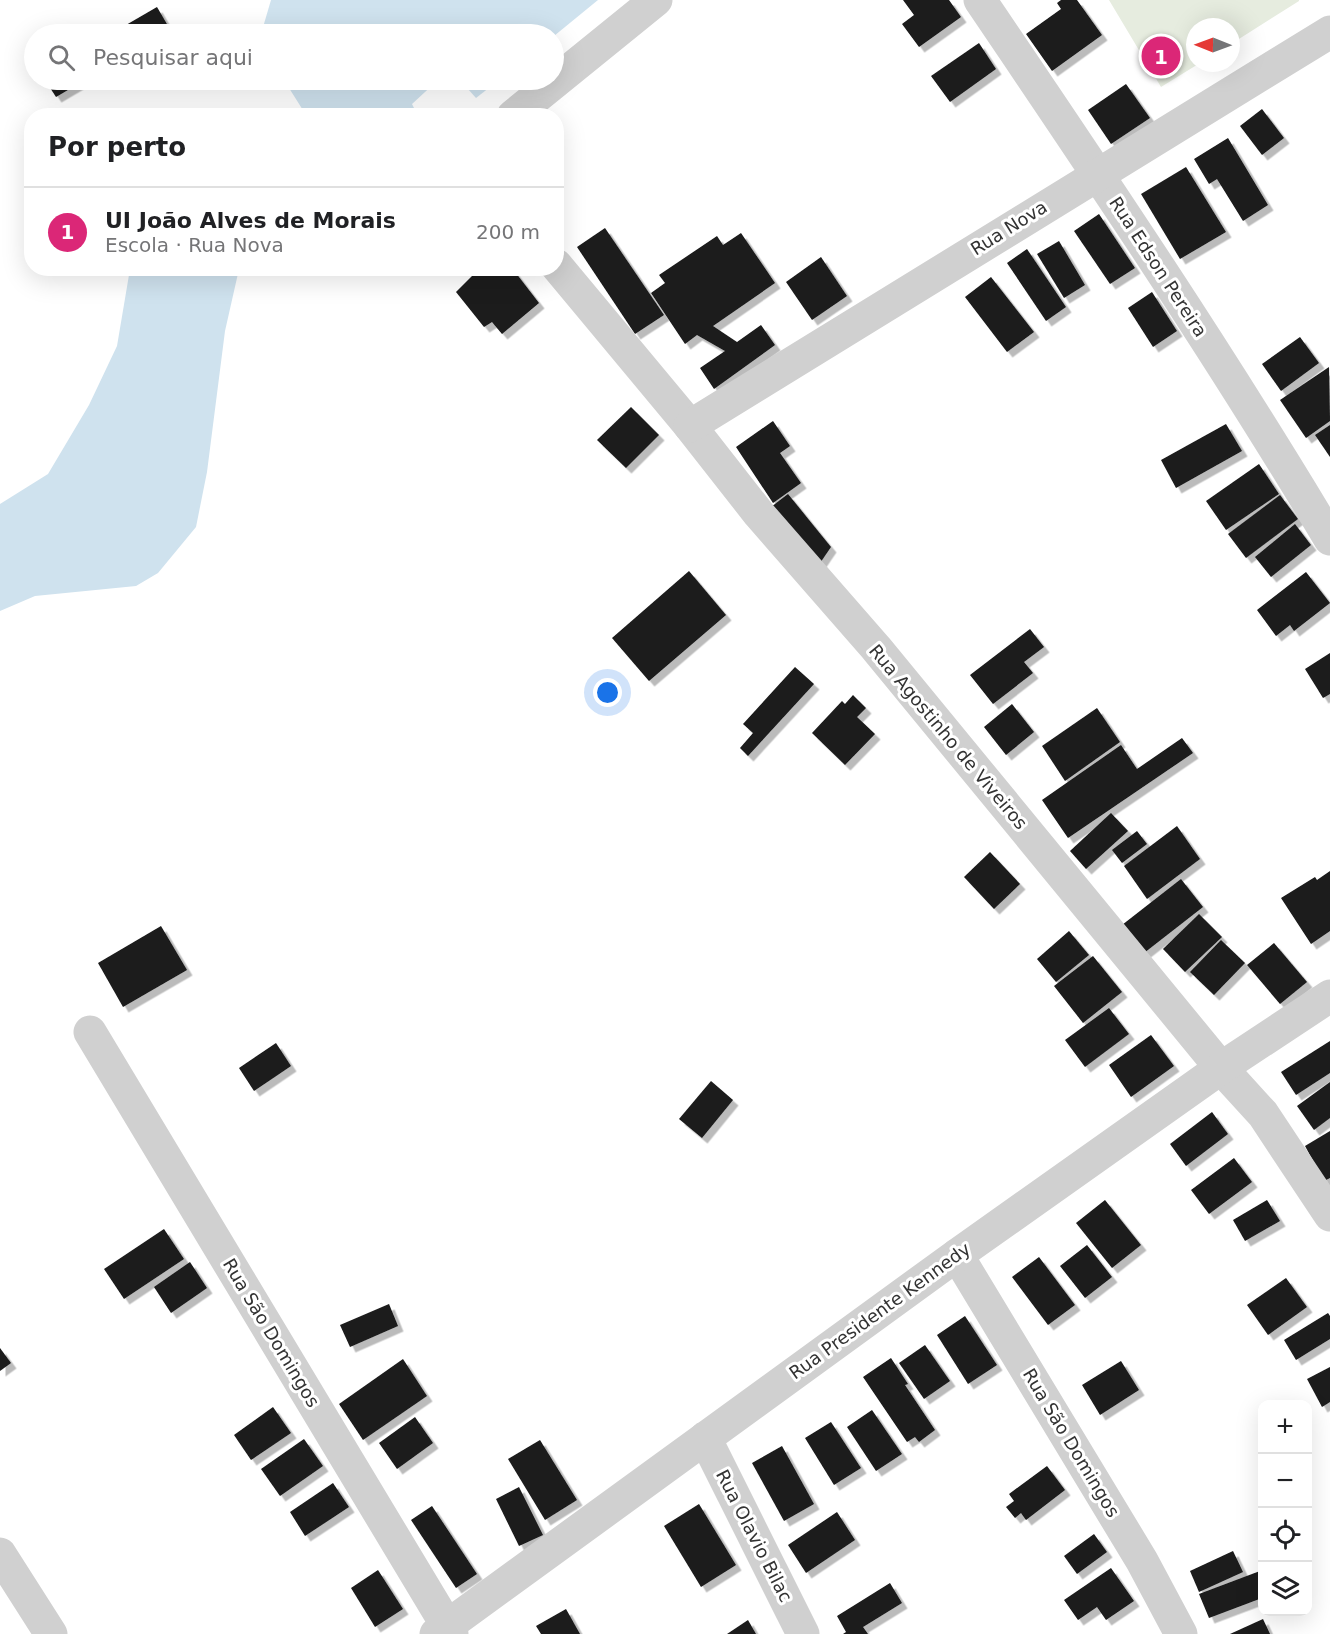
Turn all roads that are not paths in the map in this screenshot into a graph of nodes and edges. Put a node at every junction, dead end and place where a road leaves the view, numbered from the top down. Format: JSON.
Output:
{"nodes":[{"id":1,"x":656,"y":0,"type":"edge"},
{"id":2,"x":980,"y":0,"type":"edge"},
{"id":3,"x":1330,"y":32,"type":"edge"},
{"id":4,"x":564,"y":75,"type":"edge"},
{"id":5,"x":545,"y":90,"type":"edge"},
{"id":6,"x":523,"y":108,"type":"edge"},
{"id":7,"x":1098,"y":174,"type":"junction"},
{"id":8,"x":564,"y":275,"type":"edge"},
{"id":9,"x":690,"y":426,"type":"junction"},
{"id":10,"x":1330,"y":539,"type":"edge"},
{"id":11,"x":1330,"y":996,"type":"edge"},
{"id":12,"x":90,"y":1032,"type":"dead end"},
{"id":13,"x":1221,"y":1068,"type":"junction"},
{"id":14,"x":1330,"y":1215,"type":"edge"},
{"id":15,"x":957,"y":1255,"type":"junction"},
{"id":16,"x":705,"y":1438,"type":"junction"},
{"id":17,"x":0,"y":1554,"type":"edge"},
{"id":18,"x":445,"y":1631,"type":"edge"},
{"id":19,"x":51,"y":1634,"type":"edge"},
{"id":20,"x":803,"y":1634,"type":"edge"},
{"id":21,"x":1181,"y":1634,"type":"edge"}],
"edges":[{"from":1,"to":4,"type":"street"},
{"from":2,"to":7,"type":"street","name":"Rua Edson Pereira"},
{"from":3,"to":7,"type":"street","name":"Rua Nova"},
{"from":5,"to":6,"type":"street"},
{"from":7,"to":9,"type":"street","name":"Rua Nova"},
{"from":7,"to":10,"type":"street","name":"Rua Edson Pereira"},
{"from":8,"to":9,"type":"street","name":"Rua Agostinho de Viveiros"},
{"from":9,"to":13,"type":"street","name":"Rua Agostinho de Viveiros"},
{"from":11,"to":13,"type":"street","name":"Rua Presidente Kennedy"},
{"from":12,"to":18,"type":"street","name":"Rua São Domingos"},
{"from":13,"to":14,"type":"street","name":"Rua Agostinho de Viveiros"},
{"from":13,"to":15,"type":"street","name":"Rua Presidente Kennedy"},
{"from":15,"to":16,"type":"street","name":"Rua Presidente Kennedy"},
{"from":15,"to":21,"type":"street","name":"Rua São Domingos"},
{"from":16,"to":18,"type":"street","name":"Rua Presidente Kennedy"},
{"from":16,"to":20,"type":"street","name":"Rua Olavio Bilac"},
{"from":17,"to":19,"type":"street"}]}
